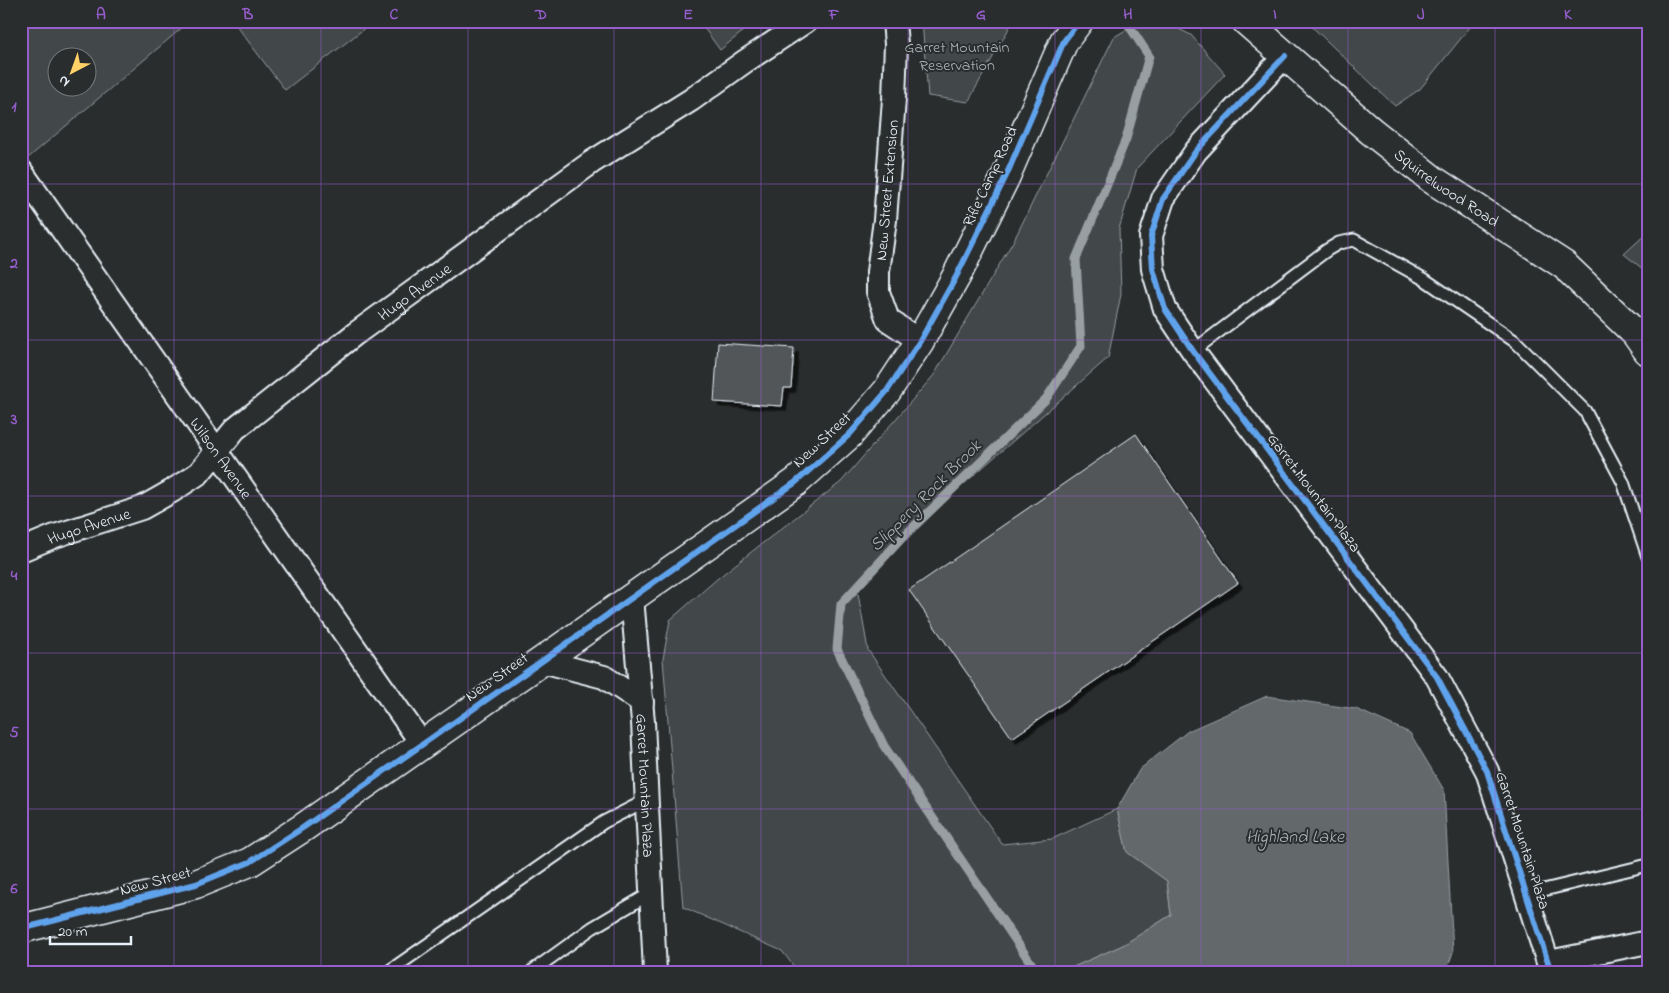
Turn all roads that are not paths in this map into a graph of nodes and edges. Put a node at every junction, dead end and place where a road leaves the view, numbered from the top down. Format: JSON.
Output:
{"nodes":[{"id":1,"x":806,"y":21,"type":"edge"},
{"id":2,"x":894,"y":21,"type":"edge"},
{"id":3,"x":1079,"y":21,"type":"edge"},
{"id":4,"x":1246,"y":21,"type":"edge"},
{"id":5,"x":1285,"y":56,"type":"junction"},
{"id":6,"x":21,"y":171,"type":"edge"},
{"id":7,"x":920,"y":340,"type":"junction"},
{"id":8,"x":1193,"y":351,"type":"junction"},
{"id":9,"x":1648,"y":351,"type":"edge"},
{"id":10,"x":217,"y":451,"type":"junction"},
{"id":11,"x":21,"y":550,"type":"edge"},
{"id":12,"x":1648,"y":558,"type":"edge"},
{"id":13,"x":632,"y":598,"type":"junction"},
{"id":14,"x":542,"y":661,"type":"junction"},
{"id":15,"x":642,"y":702,"type":"junction"},
{"id":16,"x":422,"y":744,"type":"junction"},
{"id":17,"x":647,"y":800,"type":"junction"},
{"id":18,"x":1648,"y":866,"type":"edge"},
{"id":19,"x":651,"y":893,"type":"junction"},
{"id":20,"x":1527,"y":894,"type":"junction"},
{"id":21,"x":21,"y":929,"type":"edge"},
{"id":22,"x":1648,"y":942,"type":"edge"},
{"id":23,"x":1550,"y":967,"type":"edge"},
{"id":24,"x":388,"y":972,"type":"edge"},
{"id":25,"x":531,"y":972,"type":"edge"},
{"id":26,"x":655,"y":972,"type":"edge"}],
"edges":[{"from":1,"to":10,"type":"street","name":"Hugo Avenue"},
{"from":2,"to":7,"type":"street","name":"New Street Extension"},
{"from":3,"to":7,"type":"street","name":"Rifle Camp Road"},
{"from":4,"to":5,"type":"street","name":"Squirrelwood Road"},
{"from":5,"to":8,"type":"street","name":"Garret Mountain Plaza"},
{"from":5,"to":9,"type":"street","name":"Squirrelwood Road"},
{"from":6,"to":10,"type":"street","name":"Wilson Avenue"},
{"from":7,"to":13,"type":"street","name":"New Street"},
{"from":8,"to":12,"type":"lane"},
{"from":8,"to":20,"type":"street","name":"Garret Mountain Plaza"},
{"from":10,"to":11,"type":"street","name":"Hugo Avenue"},
{"from":10,"to":16,"type":"street","name":"Wilson Avenue"},
{"from":13,"to":14,"type":"street","name":"New Street"},
{"from":13,"to":15,"type":"street","name":"Garret Mountain Plaza"},
{"from":14,"to":15,"type":"street"},
{"from":14,"to":16,"type":"street","name":"New Street"},
{"from":15,"to":17,"type":"street","name":"Garret Mountain Plaza"},
{"from":16,"to":21,"type":"street","name":"New Street"},
{"from":17,"to":19,"type":"street","name":"Garret Mountain Plaza"},
{"from":17,"to":24,"type":"lane"},
{"from":18,"to":20,"type":"lane"},
{"from":19,"to":25,"type":"lane"},
{"from":19,"to":26,"type":"street","name":"Garret Mountain Plaza"},
{"from":20,"to":23,"type":"street","name":"Garret Mountain Plaza"},
{"from":22,"to":23,"type":"street"}]}
